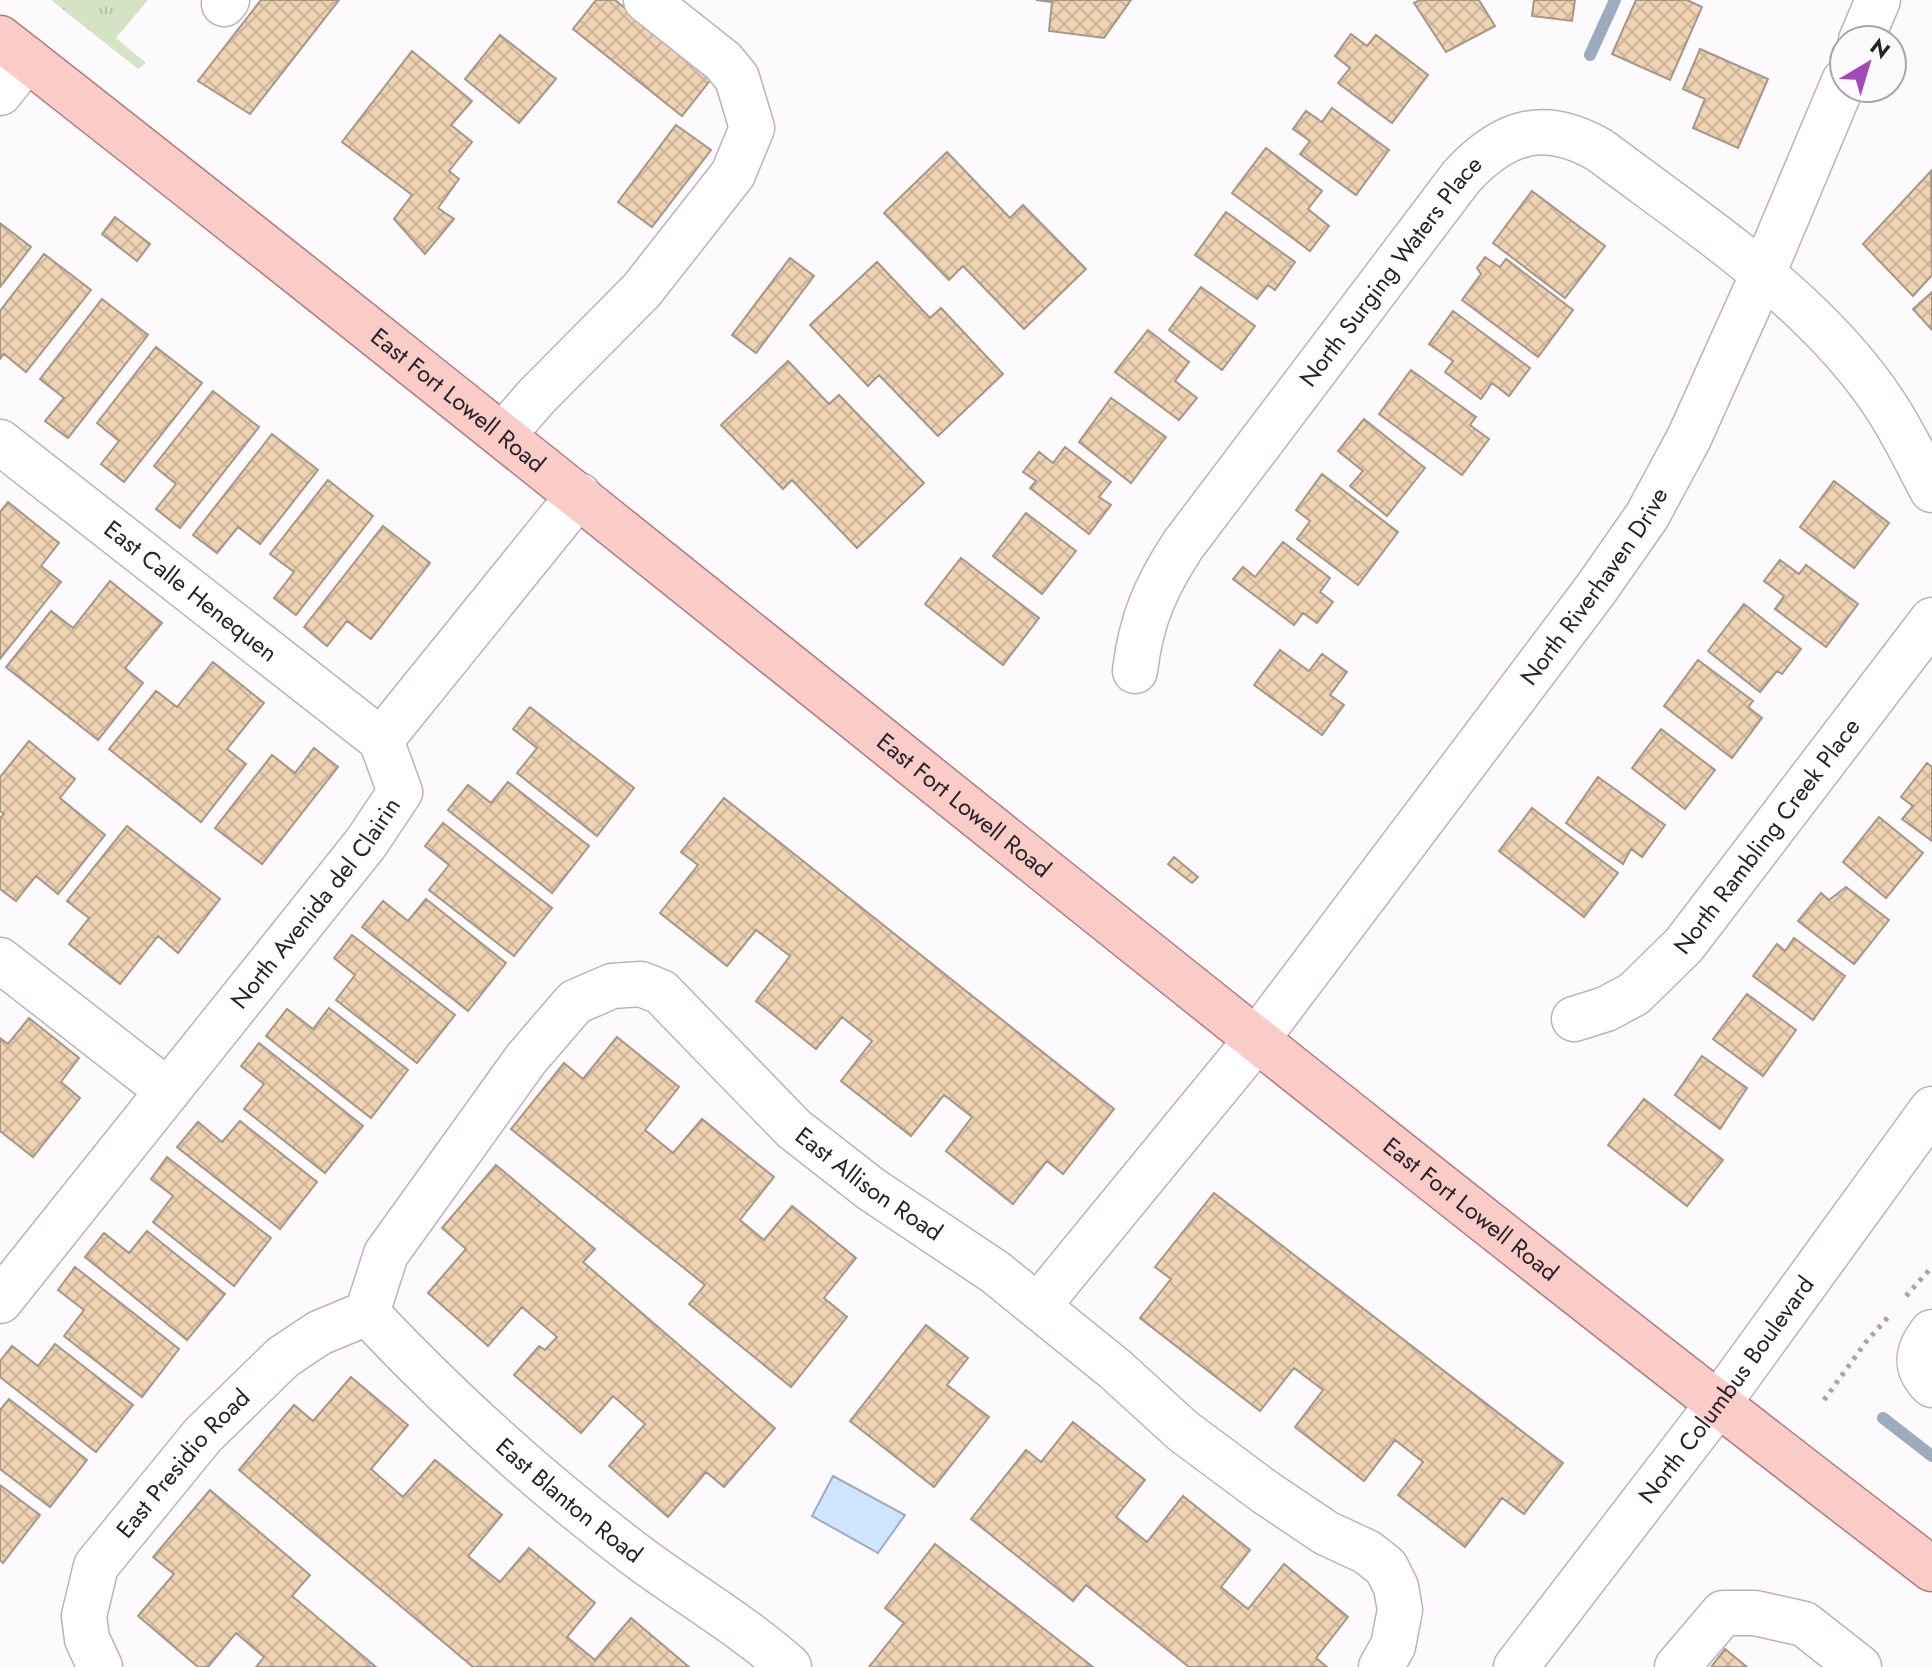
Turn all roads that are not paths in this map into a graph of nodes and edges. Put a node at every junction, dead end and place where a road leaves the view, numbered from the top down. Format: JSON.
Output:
{"nodes":[{"id":1,"x":646,"y":0,"type":"edge"},
{"id":2,"x":1878,"y":0,"type":"edge"},
{"id":3,"x":1868,"y":24,"type":"edge"},
{"id":4,"x":14,"y":48,"type":"edge"},
{"id":5,"x":0,"y":93,"type":"edge"},
{"id":6,"x":1834,"y":104,"type":"edge"},
{"id":7,"x":1762,"y":276,"type":"junction"},
{"id":8,"x":503,"y":435,"type":"junction"},
{"id":9,"x":0,"y":442,"type":"edge"},
{"id":10,"x":1932,"y":490,"type":"edge"},
{"id":11,"x":579,"y":495,"type":"junction"},
{"id":12,"x":1932,"y":620,"type":"edge"},
{"id":13,"x":1135,"y":671,"type":"dead end"},
{"id":14,"x":381,"y":740,"type":"junction"},
{"id":15,"x":0,"y":960,"type":"edge"},
{"id":16,"x":1574,"y":1019,"type":"dead end"},
{"id":17,"x":1257,"y":1039,"type":"junction"},
{"id":18,"x":168,"y":1091,"type":"junction"},
{"id":19,"x":1932,"y":1109,"type":"edge"},
{"id":20,"x":0,"y":1301,"type":"edge"},
{"id":21,"x":1038,"y":1306,"type":"junction"},
{"id":22,"x":367,"y":1313,"type":"junction"},
{"id":23,"x":1932,"y":1332,"type":"edge"},
{"id":24,"x":1932,"y":1385,"type":"edge"},
{"id":25,"x":1718,"y":1404,"type":"junction"},
{"id":26,"x":1932,"y":1569,"type":"edge"},
{"id":27,"x":100,"y":1667,"type":"edge"},
{"id":28,"x":789,"y":1667,"type":"edge"},
{"id":29,"x":1381,"y":1667,"type":"edge"},
{"id":30,"x":1516,"y":1667,"type":"edge"},
{"id":31,"x":1677,"y":1667,"type":"edge"},
{"id":32,"x":1859,"y":1667,"type":"edge"}],
"edges":[{"from":1,"to":8,"type":"street"},
{"from":2,"to":3,"type":"street"},
{"from":4,"to":5,"type":"street"},
{"from":4,"to":8,"type":"main road","name":"East Fort Lowell Road"},
{"from":6,"to":7,"type":"street","name":"North Riverhaven Drive"},
{"from":7,"to":10,"type":"street"},
{"from":7,"to":13,"type":"street","name":"North Surging Waters Place"},
{"from":7,"to":17,"type":"street","name":"North Riverhaven Drive"},
{"from":8,"to":11,"type":"main road","name":"East Fort Lowell Road"},
{"from":9,"to":14,"type":"street","name":"East Calle Henequen"},
{"from":11,"to":14,"type":"street"},
{"from":11,"to":17,"type":"main road","name":"East Fort Lowell Road"},
{"from":12,"to":16,"type":"street","name":"North Rambling Creek Place"},
{"from":14,"to":18,"type":"street","name":"North Avenida del Clairin"},
{"from":15,"to":18,"type":"street"},
{"from":17,"to":21,"type":"street","name":"North Riverhaven Drive"},
{"from":17,"to":25,"type":"main road","name":"East Fort Lowell Road"},
{"from":18,"to":20,"type":"street","name":"North Avenida del Clairin"},
{"from":19,"to":25,"type":"street","name":"North Columbus Boulevard"},
{"from":21,"to":22,"type":"street","name":"East Allison Road"},
{"from":21,"to":29,"type":"street","name":"East Allison Road"},
{"from":22,"to":27,"type":"street","name":"East Presidio Road"},
{"from":22,"to":28,"type":"street","name":"East Blanton Road"},
{"from":23,"to":24,"type":"street"},
{"from":25,"to":26,"type":"main road","name":"East Fort Lowell Road"},
{"from":25,"to":30,"type":"street","name":"North Columbus Boulevard"},
{"from":31,"to":32,"type":"street"}]}
